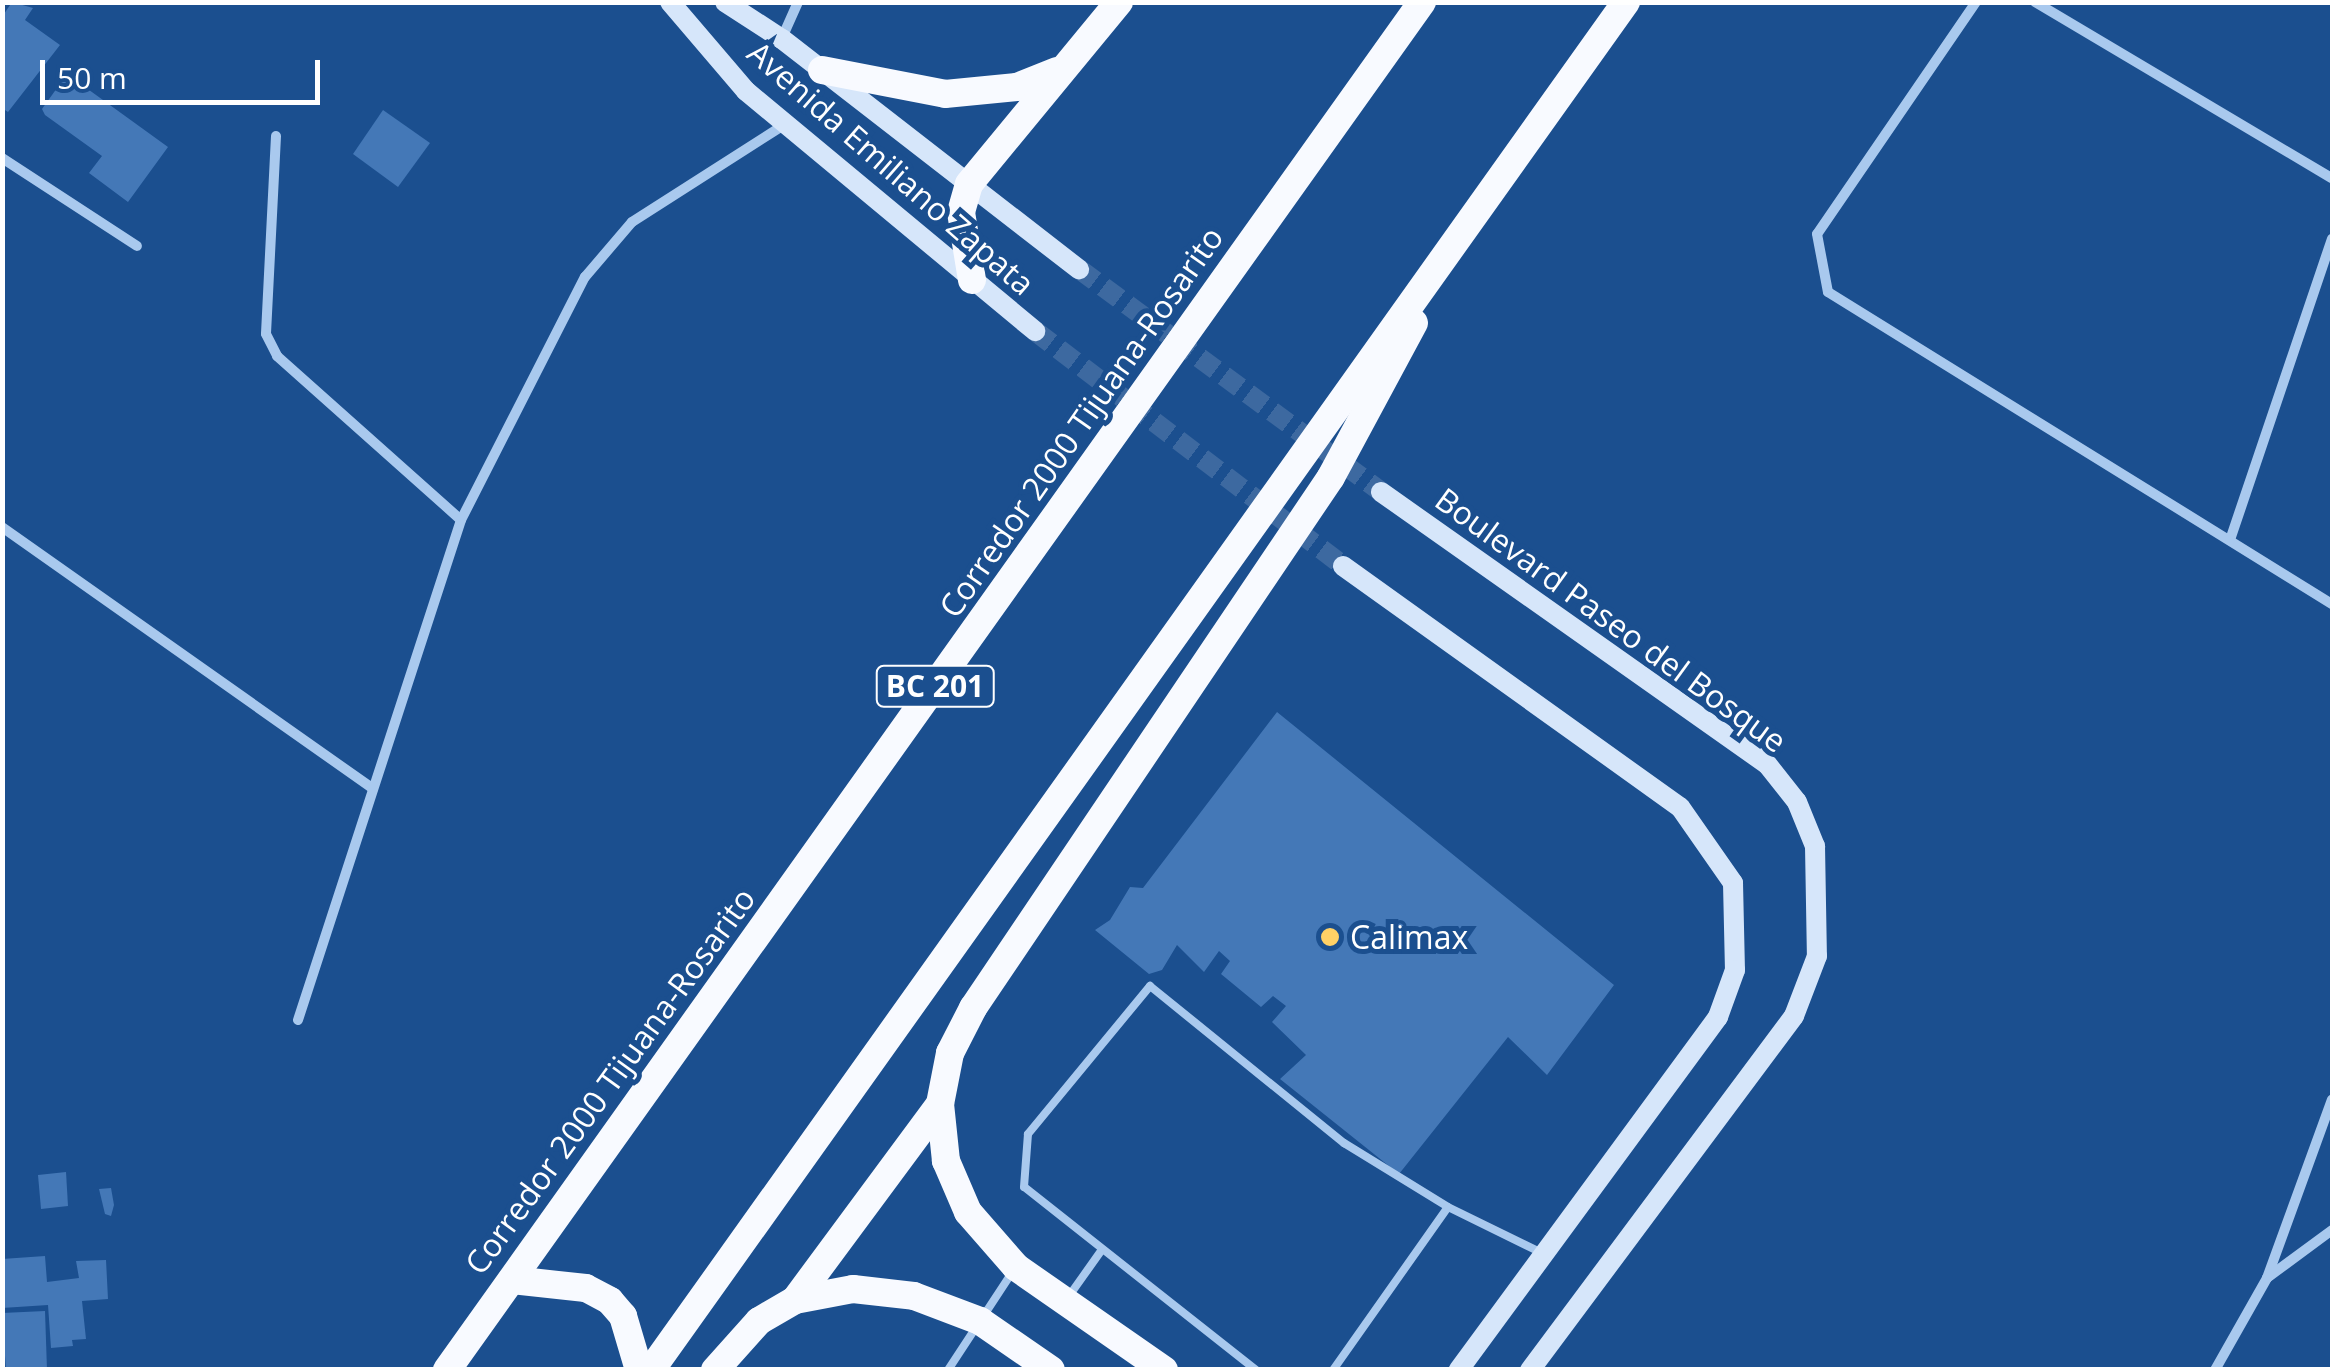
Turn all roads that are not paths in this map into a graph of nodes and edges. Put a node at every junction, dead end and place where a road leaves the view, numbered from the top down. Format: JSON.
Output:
{"nodes":[{"id":1,"x":670,"y":2,"type":"edge"},
{"id":2,"x":725,"y":2,"type":"edge"},
{"id":3,"x":798,"y":2,"type":"edge"},
{"id":4,"x":1119,"y":2,"type":"edge"},
{"id":5,"x":1422,"y":2,"type":"edge"},
{"id":6,"x":1626,"y":2,"type":"edge"},
{"id":7,"x":1976,"y":2,"type":"edge"},
{"id":8,"x":2035,"y":2,"type":"edge"},
{"id":9,"x":782,"y":39,"type":"junction"},
{"id":10,"x":822,"y":70,"type":"junction"},
{"id":11,"x":1059,"y":70,"type":"junction"},
{"id":12,"x":786,"y":123,"type":"junction"},
{"id":13,"x":276,"y":136,"type":"dead end"},
{"id":14,"x":2,"y":158,"type":"edge"},
{"id":15,"x":2332,"y":178,"type":"edge"},
{"id":16,"x":969,"y":184,"type":"junction"},
{"id":17,"x":1468,"y":222,"type":"junction"},
{"id":18,"x":2332,"y":239,"type":"edge"},
{"id":19,"x":137,"y":246,"type":"dead end"},
{"id":20,"x":1079,"y":269,"type":"tunnel mouth"},
{"id":21,"x":972,"y":280,"type":"junction"},
{"id":22,"x":1035,"y":332,"type":"tunnel mouth"},
{"id":23,"x":1381,"y":492,"type":"tunnel mouth"},
{"id":24,"x":461,"y":520,"type":"junction"},
{"id":25,"x":2,"y":527,"type":"edge"},
{"id":26,"x":2230,"y":540,"type":"junction"},
{"id":27,"x":1344,"y":566,"type":"tunnel mouth"},
{"id":28,"x":2332,"y":604,"type":"edge"},
{"id":29,"x":373,"y":789,"type":"junction"},
{"id":30,"x":298,"y":1020,"type":"dead end"},
{"id":31,"x":2332,"y":1098,"type":"edge"},
{"id":32,"x":940,"y":1104,"type":"junction"},
{"id":33,"x":1448,"y":1208,"type":"junction"},
{"id":34,"x":2332,"y":1230,"type":"edge"},
{"id":35,"x":1101,"y":1251,"type":"junction"},
{"id":36,"x":1542,"y":1253,"type":"junction"},
{"id":37,"x":1016,"y":1267,"type":"junction"},
{"id":38,"x":2267,"y":1278,"type":"junction"},
{"id":39,"x":512,"y":1280,"type":"junction"},
{"id":40,"x":795,"y":1300,"type":"junction"},
{"id":41,"x":1066,"y":1301,"type":"junction"},
{"id":42,"x":980,"y":1321,"type":"junction"},
{"id":43,"x":447,"y":1370,"type":"edge"},
{"id":44,"x":640,"y":1370,"type":"edge"},
{"id":45,"x":651,"y":1370,"type":"edge"},
{"id":46,"x":716,"y":1370,"type":"edge"},
{"id":47,"x":948,"y":1370,"type":"edge"},
{"id":48,"x":1050,"y":1370,"type":"edge"},
{"id":49,"x":1164,"y":1370,"type":"edge"},
{"id":50,"x":1256,"y":1370,"type":"edge"},
{"id":51,"x":1332,"y":1370,"type":"edge"},
{"id":52,"x":1458,"y":1370,"type":"edge"},
{"id":53,"x":1530,"y":1370,"type":"edge"},
{"id":54,"x":2215,"y":1370,"type":"edge"}],
"edges":[{"from":1,"to":12,"type":"main road","name":"Avenida Emiliano Zapata"},
{"from":2,"to":9,"type":"main road","name":"Avenida Emiliano Zapata"},
{"from":3,"to":9,"type":"street"},
{"from":4,"to":11,"type":"highway"},
{"from":5,"to":39,"type":"highway","name":"Corredor 2000 Tijuana-Rosarito","number":"BC 201"},
{"from":6,"to":17,"type":"highway"},
{"from":7,"to":26,"type":"street"},
{"from":8,"to":15,"type":"street"},
{"from":9,"to":10,"type":"main road","name":"Avenida Emiliano Zapata"},
{"from":10,"to":11,"type":"highway"},
{"from":10,"to":16,"type":"main road","name":"Avenida Emiliano Zapata"},
{"from":11,"to":16,"type":"highway"},
{"from":12,"to":21,"type":"main road","name":"Avenida Emiliano Zapata"},
{"from":12,"to":24,"type":"street"},
{"from":13,"to":24,"type":"street"},
{"from":14,"to":19,"type":"street"},
{"from":16,"to":20,"type":"main road","name":"Avenida Emiliano Zapata"},
{"from":16,"to":21,"type":"highway"},
{"from":17,"to":32,"type":"highway"},
{"from":17,"to":45,"type":"highway"},
{"from":18,"to":26,"type":"street"},
{"from":21,"to":22,"type":"main road","name":"Avenida Emiliano Zapata"},
{"from":23,"to":53,"type":"main road","name":"Boulevard Paseo del Bosque"},
{"from":24,"to":29,"type":"street"},
{"from":25,"to":29,"type":"street"},
{"from":26,"to":28,"type":"street"},
{"from":27,"to":36,"type":"main road"},
{"from":29,"to":30,"type":"street"},
{"from":31,"to":38,"type":"street"},
{"from":32,"to":37,"type":"highway"},
{"from":32,"to":40,"type":"highway"},
{"from":33,"to":35,"type":"lane"},
{"from":33,"to":36,"type":"lane"},
{"from":33,"to":51,"type":"lane"},
{"from":34,"to":38,"type":"street"},
{"from":35,"to":41,"type":"lane"},
{"from":35,"to":50,"type":"lane"},
{"from":36,"to":52,"type":"main road"},
{"from":37,"to":41,"type":"highway"},
{"from":37,"to":42,"type":"lane"},
{"from":38,"to":54,"type":"street"},
{"from":39,"to":43,"type":"highway","name":"Corredor 2000 Tijuana-Rosarito","number":"BC 201"},
{"from":39,"to":44,"type":"highway"},
{"from":40,"to":42,"type":"highway"},
{"from":40,"to":46,"type":"highway"},
{"from":41,"to":49,"type":"highway"},
{"from":42,"to":47,"type":"lane"},
{"from":42,"to":48,"type":"highway"}]}
